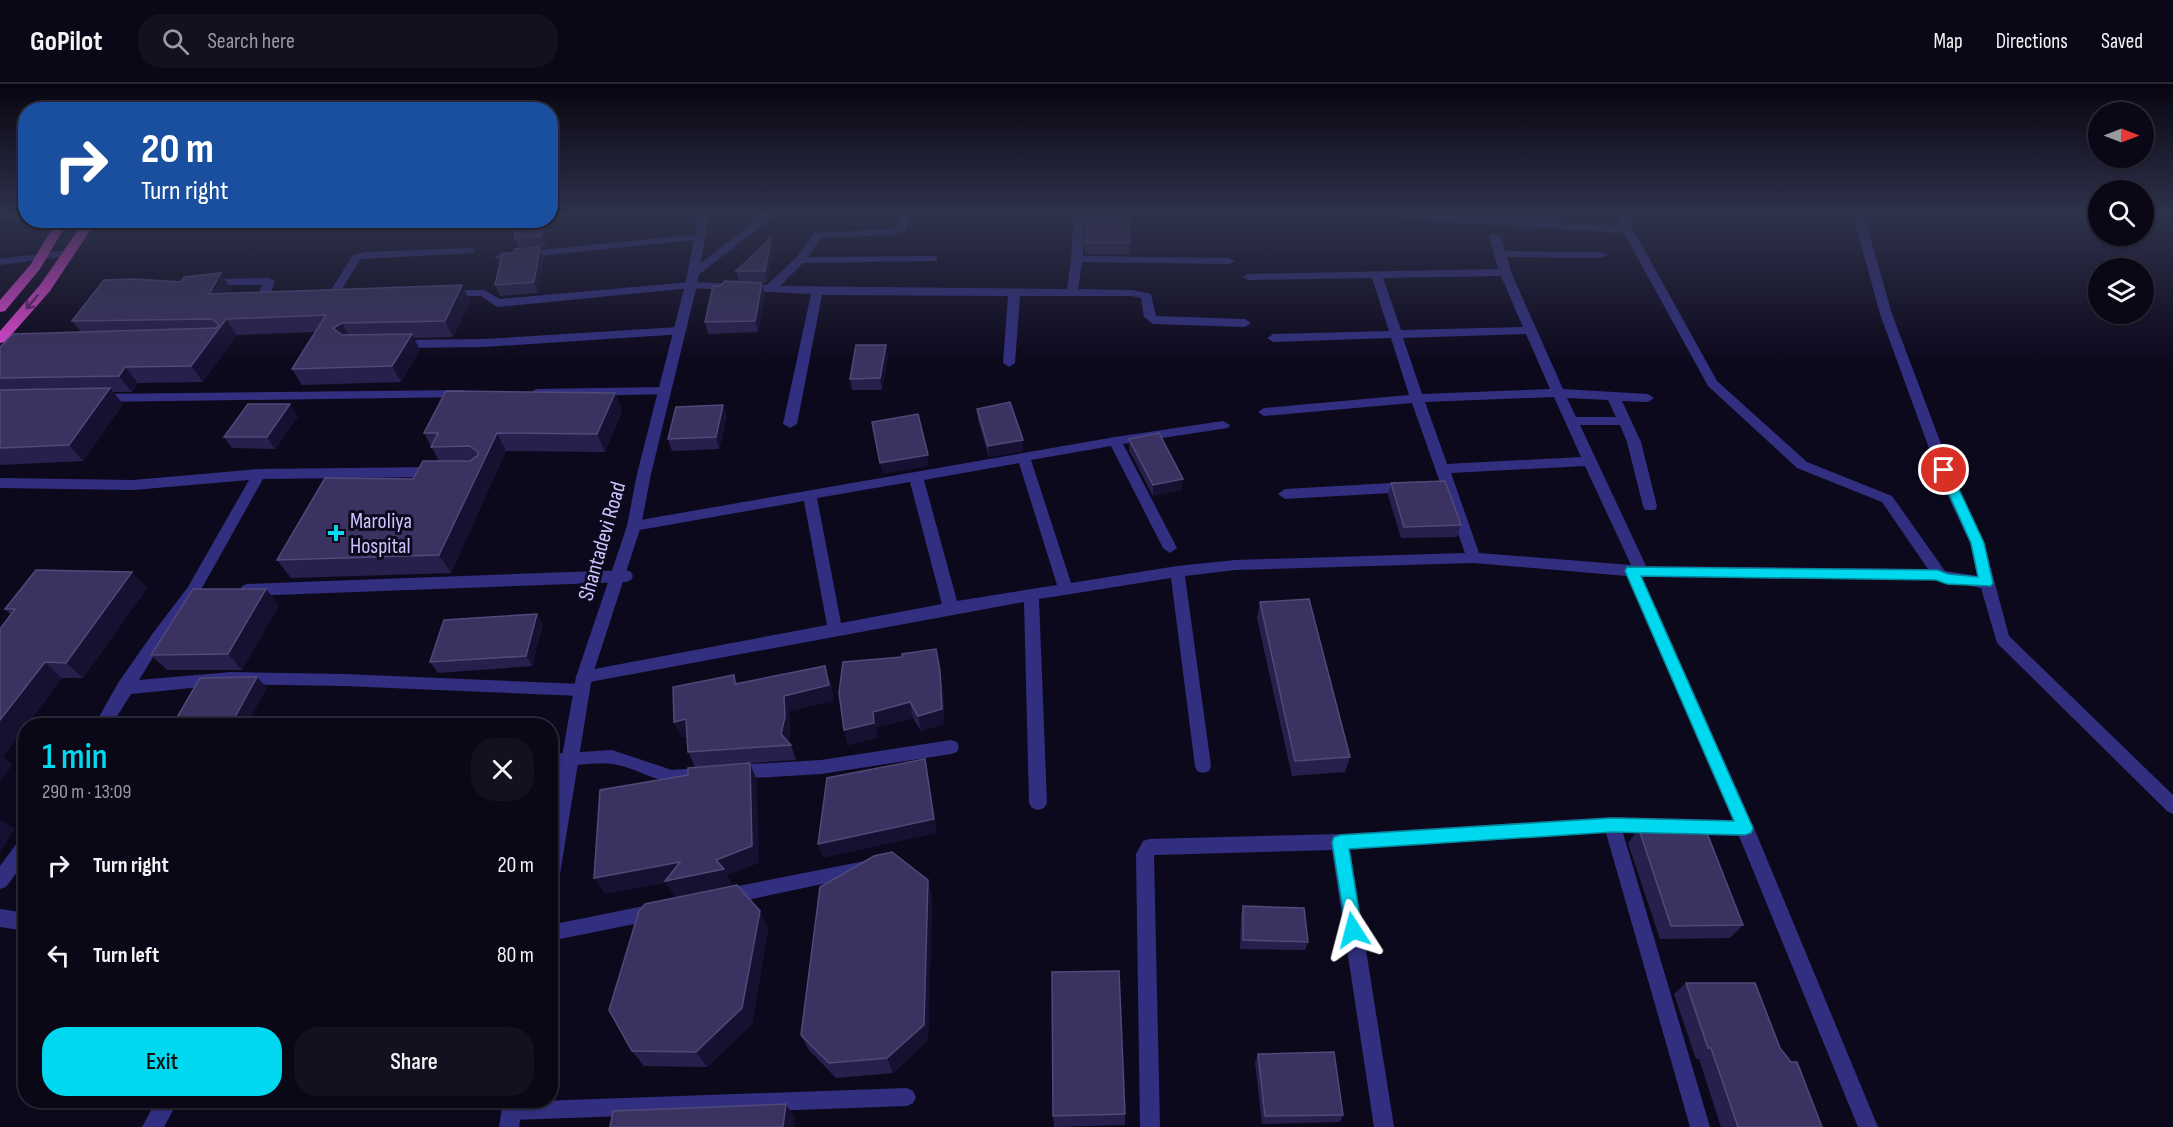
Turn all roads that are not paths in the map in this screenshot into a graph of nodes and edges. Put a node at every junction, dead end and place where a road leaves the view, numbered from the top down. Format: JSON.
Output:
{"nodes":[{"id":1,"x":35,"y":264,"type":"edge"},
{"id":2,"x":62,"y":264,"type":"edge"},
{"id":3,"x":353,"y":264,"type":"edge"},
{"id":4,"x":695,"y":264,"type":"edge"},
{"id":5,"x":712,"y":264,"type":"edge"},
{"id":6,"x":796,"y":264,"type":"edge"},
{"id":7,"x":1076,"y":264,"type":"edge"},
{"id":8,"x":1503,"y":264,"type":"edge"},
{"id":9,"x":1646,"y":264,"type":"edge"},
{"id":10,"x":1872,"y":264,"type":"edge"},
{"id":11,"x":1505,"y":272,"type":"junction"},
{"id":12,"x":1377,"y":276,"type":"junction"},
{"id":13,"x":1248,"y":277,"type":"dead end"},
{"id":14,"x":692,"y":280,"type":"junction"},
{"id":15,"x":199,"y":283,"type":"edge"},
{"id":16,"x":770,"y":289,"type":"junction"},
{"id":17,"x":817,"y":291,"type":"junction"},
{"id":18,"x":1014,"y":293,"type":"junction"},
{"id":19,"x":1072,"y":293,"type":"junction"},
{"id":20,"x":434,"y":294,"type":"edge"},
{"id":21,"x":332,"y":296,"type":"edge"},
{"id":22,"x":289,"y":300,"type":"edge"},
{"id":23,"x":0,"y":308,"type":"edge"},
{"id":24,"x":1245,"y":323,"type":"dead end"},
{"id":25,"x":1531,"y":330,"type":"junction"},
{"id":26,"x":679,"y":331,"type":"junction"},
{"id":27,"x":1397,"y":333,"type":"junction"},
{"id":28,"x":1272,"y":338,"type":"dead end"},
{"id":29,"x":4,"y":342,"type":"edge"},
{"id":30,"x":384,"y":344,"type":"edge"},
{"id":31,"x":1009,"y":363,"type":"dead end"},
{"id":32,"x":665,"y":391,"type":"junction"},
{"id":33,"x":475,"y":393,"type":"edge"},
{"id":34,"x":522,"y":393,"type":"edge"},
{"id":35,"x":1558,"y":393,"type":"junction"},
{"id":36,"x":1613,"y":396,"type":"junction"},
{"id":37,"x":1417,"y":398,"type":"junction"},
{"id":38,"x":1648,"y":398,"type":"dead end"},
{"id":39,"x":83,"y":399,"type":"edge"},
{"id":40,"x":1264,"y":412,"type":"dead end"},
{"id":41,"x":1571,"y":421,"type":"junction"},
{"id":42,"x":1624,"y":421,"type":"junction"},
{"id":43,"x":790,"y":424,"type":"dead end"},
{"id":44,"x":1223,"y":425,"type":"dead end"},
{"id":45,"x":1115,"y":441,"type":"junction"},
{"id":46,"x":1024,"y":458,"type":"junction"},
{"id":47,"x":1591,"y":461,"type":"junction"},
{"id":48,"x":1443,"y":469,"type":"junction"},
{"id":49,"x":456,"y":472,"type":"edge"},
{"id":50,"x":259,"y":474,"type":"junction"},
{"id":51,"x":916,"y":477,"type":"junction"},
{"id":52,"x":0,"y":483,"type":"edge"},
{"id":53,"x":1437,"y":486,"type":"junction"},
{"id":54,"x":1284,"y":494,"type":"dead end"},
{"id":55,"x":810,"y":496,"type":"junction"},
{"id":56,"x":1650,"y":506,"type":"dead end"},
{"id":57,"x":634,"y":526,"type":"junction"},
{"id":58,"x":1170,"y":548,"type":"dead end"},
{"id":59,"x":1474,"y":558,"type":"junction"},
{"id":60,"x":1177,"y":571,"type":"junction"},
{"id":61,"x":1637,"y":571,"type":"junction"},
{"id":62,"x":1938,"y":575,"type":"junction"},
{"id":63,"x":622,"y":576,"type":"junction"},
{"id":64,"x":1987,"y":583,"type":"junction"},
{"id":65,"x":1065,"y":588,"type":"junction"},
{"id":66,"x":228,"y":590,"type":"edge"},
{"id":67,"x":1031,"y":595,"type":"junction"},
{"id":68,"x":951,"y":608,"type":"junction"},
{"id":69,"x":835,"y":630,"type":"junction"},
{"id":70,"x":583,"y":683,"type":"junction"},
{"id":71,"x":124,"y":688,"type":"junction"},
{"id":72,"x":107,"y":718,"type":"edge"},
{"id":73,"x":951,"y":747,"type":"dead end"},
{"id":74,"x":571,"y":760,"type":"junction"},
{"id":75,"x":558,"y":761,"type":"edge"},
{"id":76,"x":1203,"y":766,"type":"dead end"},
{"id":77,"x":1038,"y":803,"type":"dead end"},
{"id":78,"x":2173,"y":806,"type":"edge"},
{"id":79,"x":1612,"y":825,"type":"junction"},
{"id":80,"x":1745,"y":828,"type":"junction"},
{"id":81,"x":558,"y":834,"type":"edge"},
{"id":82,"x":1340,"y":842,"type":"junction"},
{"id":83,"x":18,"y":856,"type":"edge"},
{"id":84,"x":879,"y":865,"type":"edge"},
{"id":85,"x":0,"y":881,"type":"edge"},
{"id":86,"x":715,"y":899,"type":"edge"},
{"id":87,"x":668,"y":909,"type":"edge"},
{"id":88,"x":0,"y":918,"type":"edge"},
{"id":89,"x":18,"y":920,"type":"edge"},
{"id":90,"x":558,"y":931,"type":"edge"},
{"id":91,"x":907,"y":1097,"type":"dead end"},
{"id":92,"x":164,"y":1108,"type":"edge"},
{"id":93,"x":511,"y":1113,"type":"edge"},
{"id":94,"x":152,"y":1127,"type":"edge"},
{"id":95,"x":1150,"y":1127,"type":"edge"},
{"id":96,"x":1384,"y":1127,"type":"edge"},
{"id":97,"x":1701,"y":1127,"type":"edge"},
{"id":98,"x":1868,"y":1127,"type":"edge"}],
"edges":[{"from":1,"to":23,"type":"highway"},
{"from":2,"to":29,"type":"highway","one_way":true},
{"from":3,"to":21,"type":"lane"},
{"from":4,"to":14,"type":"street","name":"Shantadevi Road"},
{"from":5,"to":14,"type":"street"},
{"from":6,"to":16,"type":"street"},
{"from":7,"to":19,"type":"street"},
{"from":8,"to":11,"type":"street"},
{"from":9,"to":62,"type":"street"},
{"from":10,"to":64,"type":"street"},
{"from":11,"to":12,"type":"street"},
{"from":11,"to":25,"type":"street"},
{"from":12,"to":13,"type":"street"},
{"from":12,"to":27,"type":"street"},
{"from":14,"to":16,"type":"street"},
{"from":14,"to":20,"type":"street"},
{"from":14,"to":26,"type":"street","name":"Shantadevi Road"},
{"from":15,"to":22,"type":"street"},
{"from":16,"to":17,"type":"street"},
{"from":17,"to":18,"type":"street"},
{"from":17,"to":43,"type":"street"},
{"from":18,"to":19,"type":"street"},
{"from":18,"to":31,"type":"street"},
{"from":19,"to":24,"type":"street"},
{"from":25,"to":27,"type":"street"},
{"from":25,"to":35,"type":"street"},
{"from":26,"to":30,"type":"street"},
{"from":26,"to":32,"type":"street","name":"Shantadevi Road"},
{"from":27,"to":28,"type":"street"},
{"from":27,"to":37,"type":"street"},
{"from":32,"to":34,"type":"street"},
{"from":32,"to":57,"type":"street","name":"Shantadevi Road"},
{"from":33,"to":39,"type":"street"},
{"from":35,"to":36,"type":"street"},
{"from":35,"to":37,"type":"street"},
{"from":35,"to":41,"type":"street"},
{"from":36,"to":38,"type":"street"},
{"from":36,"to":42,"type":"street"},
{"from":37,"to":40,"type":"street"},
{"from":37,"to":48,"type":"street"},
{"from":41,"to":42,"type":"street"},
{"from":41,"to":47,"type":"street"},
{"from":42,"to":56,"type":"street"},
{"from":44,"to":45,"type":"street"},
{"from":45,"to":46,"type":"street"},
{"from":45,"to":58,"type":"street"},
{"from":46,"to":51,"type":"street"},
{"from":46,"to":65,"type":"street"},
{"from":47,"to":48,"type":"street"},
{"from":47,"to":61,"type":"street"},
{"from":48,"to":53,"type":"street"},
{"from":49,"to":50,"type":"street"},
{"from":50,"to":52,"type":"street"},
{"from":50,"to":71,"type":"street"},
{"from":51,"to":55,"type":"street"},
{"from":51,"to":68,"type":"street"},
{"from":53,"to":54,"type":"street"},
{"from":53,"to":59,"type":"street"},
{"from":55,"to":57,"type":"street"},
{"from":55,"to":69,"type":"street"},
{"from":57,"to":63,"type":"street","name":"Shantadevi Road"},
{"from":59,"to":60,"type":"street"},
{"from":59,"to":61,"type":"street"},
{"from":60,"to":65,"type":"street"},
{"from":60,"to":76,"type":"street"},
{"from":61,"to":62,"type":"street"},
{"from":61,"to":80,"type":"street"},
{"from":62,"to":64,"type":"street"},
{"from":63,"to":66,"type":"street"},
{"from":63,"to":70,"type":"street","name":"Shantadevi Road"},
{"from":64,"to":78,"type":"street"},
{"from":65,"to":67,"type":"street"},
{"from":67,"to":68,"type":"street"},
{"from":67,"to":77,"type":"street"},
{"from":68,"to":69,"type":"street"},
{"from":69,"to":70,"type":"street"},
{"from":70,"to":71,"type":"street"},
{"from":70,"to":74,"type":"street","name":"Shantadevi Road"},
{"from":71,"to":72,"type":"street"},
{"from":73,"to":74,"type":"street"},
{"from":74,"to":75,"type":"street"},
{"from":74,"to":81,"type":"street","name":"Shantadevi Road"},
{"from":79,"to":80,"type":"street"},
{"from":79,"to":82,"type":"street"},
{"from":79,"to":97,"type":"street"},
{"from":80,"to":98,"type":"street"},
{"from":82,"to":95,"type":"street"},
{"from":82,"to":96,"type":"street"},
{"from":83,"to":85,"type":"street"},
{"from":84,"to":86,"type":"lane"},
{"from":87,"to":90,"type":"lane"},
{"from":88,"to":89,"type":"street"},
{"from":91,"to":93,"type":"lane"},
{"from":92,"to":94,"type":"street"}]}
